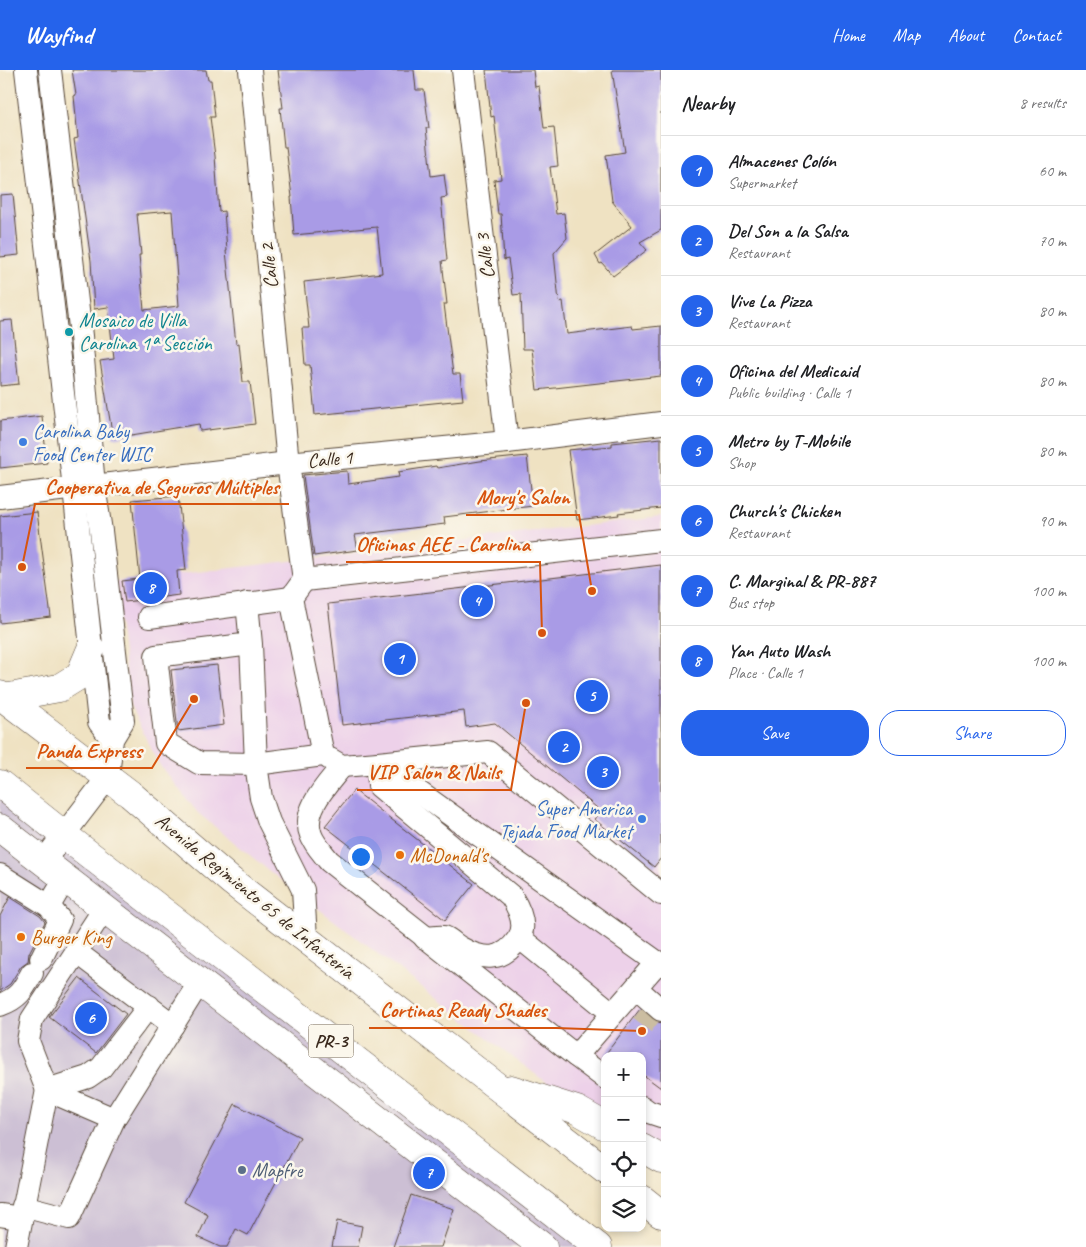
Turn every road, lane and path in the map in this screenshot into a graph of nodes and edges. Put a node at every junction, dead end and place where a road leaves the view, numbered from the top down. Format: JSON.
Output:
{"nodes":[{"id":1,"x":26,"y":70,"type":"edge"},
{"id":2,"x":50,"y":70,"type":"edge"},
{"id":3,"x":250,"y":70,"type":"edge"},
{"id":4,"x":463,"y":70,"type":"edge"},
{"id":5,"x":661,"y":423,"type":"edge"},
{"id":6,"x":507,"y":442,"type":"junction"},
{"id":7,"x":288,"y":463,"type":"junction"},
{"id":8,"x":84,"y":488,"type":"junction"},
{"id":9,"x":0,"y":497,"type":"edge"},
{"id":10,"x":661,"y":540,"type":"edge"},
{"id":11,"x":304,"y":580,"type":"junction"},
{"id":12,"x":291,"y":598,"type":"junction"},
{"id":13,"x":247,"y":603,"type":"junction"},
{"id":14,"x":149,"y":616,"type":"dead end"},
{"id":15,"x":251,"y":644,"type":"junction"},
{"id":16,"x":91,"y":649,"type":"junction"},
{"id":17,"x":2,"y":696,"type":"edge"},
{"id":18,"x":112,"y":739,"type":"junction"},
{"id":19,"x":332,"y":761,"type":"junction"},
{"id":20,"x":378,"y":763,"type":"junction"},
{"id":21,"x":256,"y":764,"type":"junction"},
{"id":22,"x":108,"y":777,"type":"junction"},
{"id":23,"x":0,"y":784,"type":"edge"},
{"id":24,"x":0,"y":828,"type":"edge"},
{"id":25,"x":64,"y":836,"type":"junction"},
{"id":26,"x":44,"y":862,"type":"junction"},
{"id":27,"x":0,"y":875,"type":"edge"},
{"id":28,"x":65,"y":879,"type":"junction"},
{"id":29,"x":661,"y":894,"type":"edge"},
{"id":30,"x":49,"y":906,"type":"junction"},
{"id":31,"x":104,"y":909,"type":"junction"},
{"id":32,"x":306,"y":938,"type":"junction"},
{"id":33,"x":425,"y":938,"type":"junction"},
{"id":34,"x":520,"y":938,"type":"junction"},
{"id":35,"x":76,"y":952,"type":"junction"},
{"id":36,"x":659,"y":964,"type":"edge"},
{"id":37,"x":200,"y":983,"type":"junction"},
{"id":38,"x":0,"y":1004,"type":"edge"},
{"id":39,"x":635,"y":1004,"type":"edge"},
{"id":40,"x":148,"y":1006,"type":"junction"},
{"id":41,"x":173,"y":1025,"type":"junction"},
{"id":42,"x":576,"y":1056,"type":"junction"},
{"id":43,"x":601,"y":1075,"type":"edge"},
{"id":44,"x":494,"y":1084,"type":"junction"},
{"id":45,"x":47,"y":1090,"type":"junction"},
{"id":46,"x":646,"y":1110,"type":"edge"},
{"id":47,"x":661,"y":1116,"type":"edge"},
{"id":48,"x":114,"y":1120,"type":"junction"},
{"id":49,"x":601,"y":1124,"type":"edge"},
{"id":50,"x":646,"y":1150,"type":"edge"},
{"id":51,"x":661,"y":1159,"type":"edge"},
{"id":52,"x":601,"y":1167,"type":"edge"},
{"id":53,"x":646,"y":1202,"type":"edge"},
{"id":54,"x":15,"y":1213,"type":"edge"},
{"id":55,"x":661,"y":1214,"type":"edge"},
{"id":56,"x":16,"y":1247,"type":"edge"},
{"id":57,"x":543,"y":1247,"type":"edge"},
{"id":58,"x":598,"y":1247,"type":"edge"}],
"edges":[{"from":1,"to":8,"type":"street"},
{"from":2,"to":8,"type":"street"},
{"from":3,"to":7,"type":"street","name":"Calle 2"},
{"from":4,"to":6,"type":"street","name":"Calle 3"},
{"from":5,"to":6,"type":"street","name":"Calle 1"},
{"from":6,"to":7,"type":"street","name":"Calle 1"},
{"from":7,"to":8,"type":"street","name":"Calle 1"},
{"from":7,"to":11,"type":"street","name":"Calle 2"},
{"from":8,"to":9,"type":"street","name":"Calle 1"},
{"from":8,"to":16,"type":"street"},
{"from":8,"to":18,"type":"street"},
{"from":10,"to":11,"type":"street"},
{"from":11,"to":12,"type":"street"},
{"from":12,"to":13,"type":"street"},
{"from":12,"to":19,"type":"street"},
{"from":13,"to":14,"type":"street"},
{"from":13,"to":15,"type":"street"},
{"from":15,"to":21,"type":"street"},
{"from":15,"to":21,"type":"street"},
{"from":16,"to":17,"type":"main road"},
{"from":16,"to":18,"type":"street"},
{"from":17,"to":22,"type":"main road","name":"Avenida Regimiento 65 de Infantería"},
{"from":18,"to":22,"type":"street"},
{"from":19,"to":20,"type":"street"},
{"from":19,"to":21,"type":"street"},
{"from":19,"to":33,"type":"street"},
{"from":20,"to":29,"type":"street"},
{"from":20,"to":34,"type":"street"},
{"from":20,"to":36,"type":"street"},
{"from":21,"to":32,"type":"street"},
{"from":22,"to":25,"type":"street"},
{"from":22,"to":32,"type":"main road","name":"Avenida Regimiento 65 de Infantería"},
{"from":23,"to":25,"type":"main road","number":"PR-3"},
{"from":24,"to":26,"type":"main road"},
{"from":25,"to":26,"type":"street"},
{"from":25,"to":58,"type":"main road","number":"PR-3"},
{"from":26,"to":28,"type":"main road"},
{"from":27,"to":30,"type":"street"},
{"from":28,"to":30,"type":"street"},
{"from":28,"to":31,"type":"main road"},
{"from":30,"to":38,"type":"street"},
{"from":31,"to":35,"type":"street"},
{"from":31,"to":37,"type":"main road"},
{"from":32,"to":44,"type":"main road","name":"Avenida Regimiento 65 de Infantería"},
{"from":33,"to":34,"type":"street"},
{"from":33,"to":42,"type":"street"},
{"from":34,"to":39,"type":"street"},
{"from":35,"to":40,"type":"street"},
{"from":35,"to":45,"type":"street"},
{"from":36,"to":39,"type":"street"},
{"from":37,"to":41,"type":"street"},
{"from":37,"to":57,"type":"main road"},
{"from":39,"to":42,"type":"street"},
{"from":40,"to":41,"type":"street"},
{"from":40,"to":45,"type":"street"},
{"from":41,"to":48,"type":"street"},
{"from":42,"to":43,"type":"street"},
{"from":44,"to":49,"type":"main road"},
{"from":44,"to":52,"type":"main road","name":"Avenida Regimiento 65 de Infantería"},
{"from":45,"to":48,"type":"street"},
{"from":45,"to":54,"type":"street"},
{"from":46,"to":47,"type":"street"},
{"from":48,"to":54,"type":"street"},
{"from":50,"to":51,"type":"main road"},
{"from":53,"to":55,"type":"main road"},
{"from":54,"to":56,"type":"street"}]}
